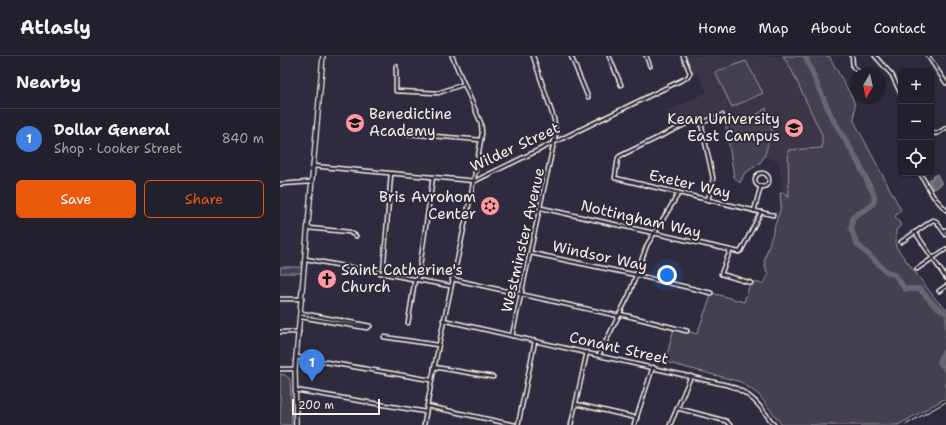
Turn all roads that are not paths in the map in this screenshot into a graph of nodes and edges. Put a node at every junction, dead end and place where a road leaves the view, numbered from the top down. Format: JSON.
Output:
{"nodes":[{"id":1,"x":323,"y":56,"type":"edge"},
{"id":2,"x":452,"y":56,"type":"edge"},
{"id":3,"x":533,"y":56,"type":"edge"},
{"id":4,"x":571,"y":56,"type":"edge"},
{"id":5,"x":609,"y":56,"type":"edge"},
{"id":6,"x":646,"y":56,"type":"edge"},
{"id":7,"x":684,"y":56,"type":"edge"},
{"id":8,"x":852,"y":56,"type":"edge"},
{"id":9,"x":875,"y":56,"type":"edge"},
{"id":10,"x":928,"y":56,"type":"edge"},
{"id":11,"x":396,"y":66,"type":"dead end"},
{"id":12,"x":650,"y":66,"type":"dead end"},
{"id":13,"x":854,"y":68,"type":"edge"},
{"id":14,"x":946,"y":83,"type":"edge"},
{"id":15,"x":464,"y":84,"type":"junction"},
{"id":16,"x":621,"y":85,"type":"dead end"},
{"id":17,"x":898,"y":88,"type":"edge"},
{"id":18,"x":588,"y":97,"type":"dead end"},
{"id":19,"x":722,"y":115,"type":"dead end"},
{"id":20,"x":701,"y":123,"type":"junction"},
{"id":21,"x":946,"y":128,"type":"edge"},
{"id":22,"x":385,"y":132,"type":"dead end"},
{"id":23,"x":934,"y":133,"type":"edge"},
{"id":24,"x":481,"y":140,"type":"junction"},
{"id":25,"x":555,"y":142,"type":"junction"},
{"id":26,"x":312,"y":166,"type":"junction"},
{"id":27,"x":392,"y":174,"type":"junction"},
{"id":28,"x":922,"y":176,"type":"edge"},
{"id":29,"x":433,"y":177,"type":"junction"},
{"id":30,"x":475,"y":181,"type":"junction"},
{"id":31,"x":311,"y":182,"type":"junction"},
{"id":32,"x":280,"y":184,"type":"edge"},
{"id":33,"x":761,"y":186,"type":"junction"},
{"id":34,"x":679,"y":193,"type":"junction"},
{"id":35,"x":708,"y":200,"type":"junction"},
{"id":36,"x":541,"y":208,"type":"junction"},
{"id":37,"x":754,"y":210,"type":"junction"},
{"id":38,"x":946,"y":210,"type":"edge"},
{"id":39,"x":760,"y":212,"type":"junction"},
{"id":40,"x":774,"y":215,"type":"dead end"},
{"id":41,"x":308,"y":228,"type":"junction"},
{"id":42,"x":945,"y":230,"type":"edge"},
{"id":43,"x":915,"y":232,"type":"junction"},
{"id":44,"x":653,"y":234,"type":"junction"},
{"id":45,"x":946,"y":235,"type":"edge"},
{"id":46,"x":356,"y":236,"type":"dead end"},
{"id":47,"x":901,"y":242,"type":"dead end"},
{"id":48,"x":946,"y":249,"type":"edge"},
{"id":49,"x":730,"y":251,"type":"junction"},
{"id":50,"x":531,"y":252,"type":"junction"},
{"id":51,"x":933,"y":258,"type":"junction"},
{"id":52,"x":306,"y":259,"type":"junction"},
{"id":53,"x":917,"y":269,"type":"dead end"},
{"id":54,"x":383,"y":273,"type":"junction"},
{"id":55,"x":636,"y":275,"type":"junction"},
{"id":56,"x":946,"y":278,"type":"edge"},
{"id":57,"x":417,"y":279,"type":"junction"},
{"id":58,"x":452,"y":279,"type":"junction"},
{"id":59,"x":751,"y":283,"type":"dead end"},
{"id":60,"x":450,"y":286,"type":"junction"},
{"id":61,"x":946,"y":286,"type":"edge"},
{"id":62,"x":938,"y":291,"type":"dead end"},
{"id":63,"x":522,"y":294,"type":"junction"},
{"id":64,"x":711,"y":294,"type":"dead end"},
{"id":65,"x":280,"y":299,"type":"edge"},
{"id":66,"x":303,"y":299,"type":"junction"},
{"id":67,"x":301,"y":315,"type":"junction"},
{"id":68,"x":619,"y":315,"type":"junction"},
{"id":69,"x":443,"y":320,"type":"junction"},
{"id":70,"x":348,"y":323,"type":"junction"},
{"id":71,"x":408,"y":323,"type":"dead end"},
{"id":72,"x":687,"y":331,"type":"dead end"},
{"id":73,"x":280,"y":332,"type":"edge"},
{"id":74,"x":299,"y":332,"type":"junction"},
{"id":75,"x":512,"y":336,"type":"junction"},
{"id":76,"x":384,"y":337,"type":"dead end"},
{"id":77,"x":535,"y":341,"type":"junction"},
{"id":78,"x":438,"y":345,"type":"junction"},
{"id":79,"x":588,"y":352,"type":"junction"},
{"id":80,"x":599,"y":355,"type":"junction"},
{"id":81,"x":296,"y":357,"type":"junction"},
{"id":82,"x":434,"y":367,"type":"junction"},
{"id":83,"x":653,"y":367,"type":"junction"},
{"id":84,"x":295,"y":369,"type":"junction"},
{"id":85,"x":280,"y":370,"type":"edge"},
{"id":86,"x":691,"y":376,"type":"junction"},
{"id":87,"x":493,"y":377,"type":"dead end"},
{"id":88,"x":432,"y":380,"type":"junction"},
{"id":89,"x":295,"y":390,"type":"junction"},
{"id":90,"x":576,"y":404,"type":"junction"},
{"id":91,"x":427,"y":406,"type":"junction"},
{"id":92,"x":677,"y":408,"type":"junction"},
{"id":93,"x":426,"y":412,"type":"junction"},
{"id":94,"x":637,"y":418,"type":"junction"},
{"id":95,"x":296,"y":425,"type":"edge"},
{"id":96,"x":424,"y":425,"type":"edge"},
{"id":97,"x":517,"y":425,"type":"edge"},
{"id":98,"x":571,"y":425,"type":"edge"},
{"id":99,"x":634,"y":425,"type":"edge"},
{"id":100,"x":670,"y":425,"type":"edge"},
{"id":101,"x":730,"y":425,"type":"edge"},
{"id":102,"x":774,"y":425,"type":"edge"}],
"edges":[{"from":1,"to":26,"type":"main road"},
{"from":2,"to":15,"type":"street"},
{"from":3,"to":25,"type":"street","name":"Westminster Avenue"},
{"from":4,"to":18,"type":"street"},
{"from":5,"to":16,"type":"street"},
{"from":6,"to":12,"type":"street"},
{"from":7,"to":25,"type":"street","name":"Wilder Street"},
{"from":8,"to":13,"type":"street"},
{"from":9,"to":17,"type":"street"},
{"from":10,"to":14,"type":"street"},
{"from":11,"to":15,"type":"street"},
{"from":15,"to":24,"type":"street"},
{"from":19,"to":20,"type":"street"},
{"from":20,"to":34,"type":"street","name":"Exeter Way"},
{"from":20,"to":35,"type":"street"},
{"from":21,"to":23,"type":"street"},
{"from":22,"to":24,"type":"street"},
{"from":24,"to":30,"type":"street"},
{"from":25,"to":30,"type":"street","name":"Wilder Street"},
{"from":25,"to":36,"type":"street","name":"Westminster Avenue"},
{"from":26,"to":27,"type":"street","name":"Wilder Street"},
{"from":26,"to":31,"type":"main road"},
{"from":27,"to":29,"type":"street","name":"Wilder Street"},
{"from":27,"to":54,"type":"street"},
{"from":28,"to":38,"type":"street"},
{"from":29,"to":30,"type":"street","name":"Wilder Street"},
{"from":29,"to":57,"type":"street"},
{"from":30,"to":58,"type":"street"},
{"from":31,"to":32,"type":"street"},
{"from":31,"to":41,"type":"main road"},
{"from":33,"to":33,"type":"street"},
{"from":33,"to":37,"type":"street"},
{"from":34,"to":35,"type":"street","name":"Exeter Way"},
{"from":34,"to":44,"type":"street"},
{"from":35,"to":37,"type":"street","name":"Exeter Way"},
{"from":36,"to":44,"type":"street","name":"Nottingham Way"},
{"from":36,"to":50,"type":"street","name":"Westminster Avenue"},
{"from":37,"to":39,"type":"street","name":"Exeter Way"},
{"from":39,"to":40,"type":"street","name":"Exeter Way"},
{"from":39,"to":49,"type":"street","name":"Nottingham Way"},
{"from":41,"to":46,"type":"street"},
{"from":41,"to":52,"type":"main road"},
{"from":42,"to":43,"type":"street"},
{"from":42,"to":45,"type":"street"},
{"from":43,"to":47,"type":"street"},
{"from":43,"to":51,"type":"street"},
{"from":44,"to":49,"type":"street","name":"Nottingham Way"},
{"from":44,"to":55,"type":"street"},
{"from":48,"to":51,"type":"street"},
{"from":49,"to":59,"type":"street"},
{"from":50,"to":55,"type":"street","name":"Windsor Way"},
{"from":50,"to":63,"type":"street","name":"Westminster Avenue"},
{"from":51,"to":53,"type":"street"},
{"from":51,"to":56,"type":"street"},
{"from":52,"to":54,"type":"street"},
{"from":52,"to":66,"type":"main road"},
{"from":54,"to":57,"type":"street"},
{"from":55,"to":64,"type":"street","name":"Windsor Way"},
{"from":55,"to":68,"type":"street"},
{"from":57,"to":60,"type":"street"},
{"from":57,"to":71,"type":"street"},
{"from":58,"to":60,"type":"street"},
{"from":58,"to":63,"type":"street"},
{"from":60,"to":69,"type":"street"},
{"from":61,"to":62,"type":"street"},
{"from":63,"to":68,"type":"street"},
{"from":63,"to":75,"type":"street","name":"Westminster Avenue"},
{"from":65,"to":66,"type":"street"},
{"from":66,"to":67,"type":"main road"},
{"from":67,"to":70,"type":"street"},
{"from":67,"to":74,"type":"main road"},
{"from":68,"to":72,"type":"street"},
{"from":68,"to":80,"type":"street"},
{"from":69,"to":75,"type":"street","name":"Conant Street"},
{"from":69,"to":78,"type":"street"},
{"from":70,"to":70,"type":"street"},
{"from":73,"to":74,"type":"street"},
{"from":74,"to":81,"type":"main road"},
{"from":75,"to":77,"type":"street","name":"Conant Street"},
{"from":76,"to":78,"type":"street"},
{"from":77,"to":79,"type":"street","name":"Conant Street"},
{"from":77,"to":97,"type":"street"},
{"from":78,"to":82,"type":"street"},
{"from":79,"to":80,"type":"street","name":"Conant Street"},
{"from":79,"to":90,"type":"street"},
{"from":80,"to":83,"type":"street","name":"Conant Street"},
{"from":81,"to":84,"type":"main road"},
{"from":81,"to":88,"type":"street"},
{"from":82,"to":87,"type":"street"},
{"from":82,"to":88,"type":"street"},
{"from":83,"to":86,"type":"street","name":"Conant Street"},
{"from":83,"to":94,"type":"street"},
{"from":84,"to":85,"type":"street"},
{"from":84,"to":89,"type":"main road"},
{"from":86,"to":92,"type":"street"},
{"from":86,"to":102,"type":"street","name":"Conant Street"},
{"from":88,"to":91,"type":"street"},
{"from":89,"to":93,"type":"street"},
{"from":89,"to":95,"type":"main road"},
{"from":90,"to":94,"type":"street"},
{"from":90,"to":98,"type":"street"},
{"from":91,"to":93,"type":"street"},
{"from":91,"to":97,"type":"street"},
{"from":92,"to":100,"type":"street"},
{"from":92,"to":101,"type":"street"},
{"from":93,"to":96,"type":"street"},
{"from":94,"to":99,"type":"street"}]}
